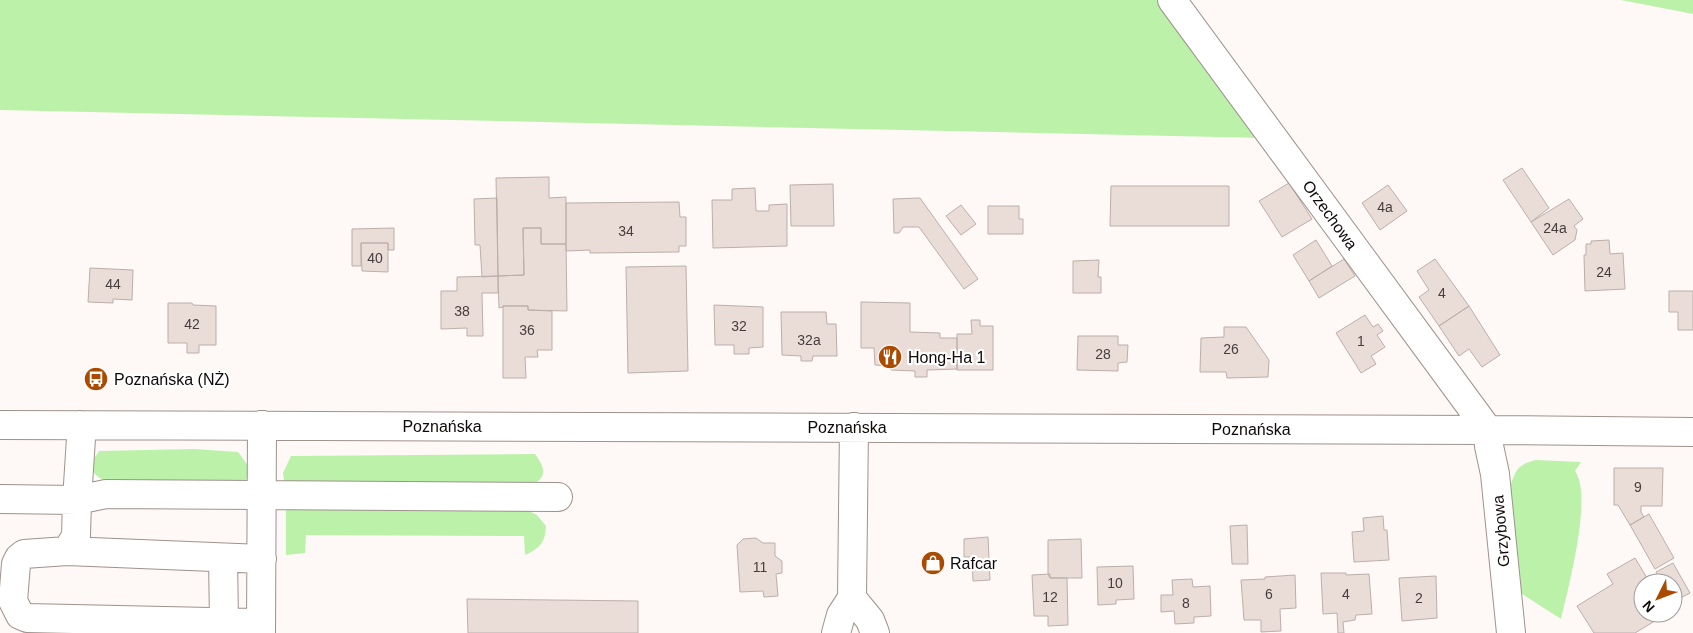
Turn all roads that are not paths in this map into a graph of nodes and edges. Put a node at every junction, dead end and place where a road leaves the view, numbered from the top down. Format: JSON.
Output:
{"nodes":[{"id":1,"x":1172,"y":0,"type":"edge"},
{"id":2,"x":0,"y":425,"type":"edge"},
{"id":3,"x":80,"y":425,"type":"junction"},
{"id":4,"x":262,"y":425,"type":"junction"},
{"id":5,"x":854,"y":427,"type":"junction"},
{"id":6,"x":1488,"y":430,"type":"junction"},
{"id":7,"x":1693,"y":432,"type":"edge"},
{"id":8,"x":262,"y":495,"type":"junction"},
{"id":9,"x":558,"y":497,"type":"dead end"},
{"id":10,"x":0,"y":499,"type":"edge"},
{"id":11,"x":77,"y":500,"type":"junction"},
{"id":12,"x":67,"y":551,"type":"junction"},
{"id":13,"x":223,"y":558,"type":"junction"},
{"id":14,"x":262,"y":559,"type":"junction"},
{"id":15,"x":852,"y":598,"type":"junction"},
{"id":16,"x":224,"y":622,"type":"junction"},
{"id":17,"x":261,"y":628,"type":"edge"},
{"id":18,"x":836,"y":633,"type":"edge"},
{"id":19,"x":875,"y":633,"type":"edge"},
{"id":20,"x":1510,"y":633,"type":"edge"}],
"edges":[{"from":1,"to":6,"type":"street","name":"Orzechowa"},
{"from":2,"to":3,"type":"street","name":"Poznańska"},
{"from":3,"to":4,"type":"street","name":"Poznańska"},
{"from":3,"to":11,"type":"street"},
{"from":4,"to":5,"type":"street","name":"Poznańska"},
{"from":4,"to":8,"type":"street"},
{"from":5,"to":6,"type":"street","name":"Poznańska"},
{"from":5,"to":15,"type":"street"},
{"from":6,"to":7,"type":"street","name":"Poznańska"},
{"from":6,"to":20,"type":"street","name":"Grzybowa"},
{"from":8,"to":9,"type":"street"},
{"from":8,"to":11,"type":"street"},
{"from":8,"to":14,"type":"street"},
{"from":10,"to":11,"type":"street"},
{"from":11,"to":12,"type":"street"},
{"from":12,"to":13,"type":"street"},
{"from":12,"to":16,"type":"street"},
{"from":13,"to":14,"type":"street"},
{"from":13,"to":16,"type":"street"},
{"from":14,"to":17,"type":"street"},
{"from":15,"to":18,"type":"street"},
{"from":15,"to":19,"type":"street"},
{"from":16,"to":17,"type":"street"}]}
